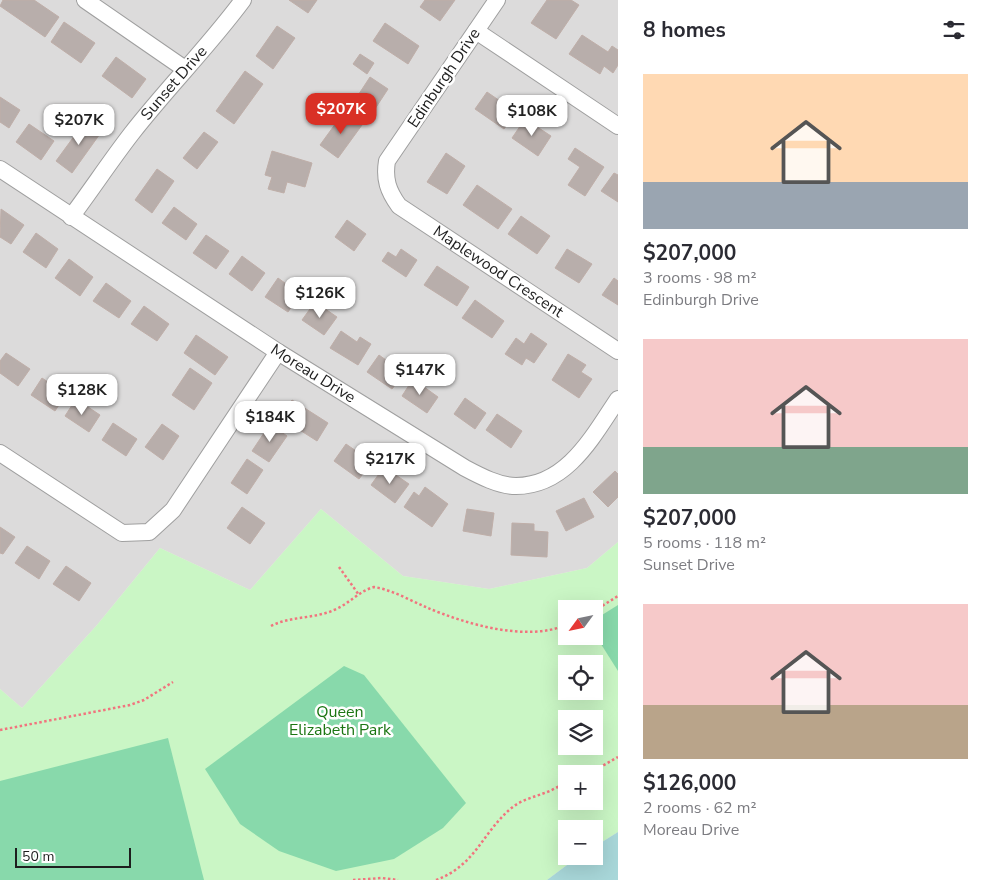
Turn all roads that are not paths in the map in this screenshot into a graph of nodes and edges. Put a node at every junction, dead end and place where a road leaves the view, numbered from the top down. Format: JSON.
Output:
{"nodes":[{"id":1,"x":85,"y":0,"type":"edge"},
{"id":2,"x":243,"y":0,"type":"edge"},
{"id":3,"x":497,"y":0,"type":"edge"},
{"id":4,"x":476,"y":31,"type":"junction"},
{"id":5,"x":185,"y":69,"type":"junction"},
{"id":6,"x":618,"y":126,"type":"edge"},
{"id":7,"x":0,"y":169,"type":"edge"},
{"id":8,"x":387,"y":185,"type":"joint"},
{"id":9,"x":72,"y":217,"type":"junction"},
{"id":10,"x":618,"y":351,"type":"edge"},
{"id":11,"x":278,"y":352,"type":"junction"},
{"id":12,"x":618,"y":399,"type":"edge"},
{"id":13,"x":0,"y":453,"type":"edge"}],
"edges":[{"from":1,"to":5,"type":"street"},
{"from":2,"to":5,"type":"street","name":"Sunset Drive"},
{"from":3,"to":4,"type":"street","name":"Edinburgh Drive"},
{"from":4,"to":6,"type":"street"},
{"from":4,"to":8,"type":"street","name":"Edinburgh Drive"},
{"from":5,"to":9,"type":"street","name":"Sunset Drive"},
{"from":7,"to":9,"type":"street","name":"Moreau Drive"},
{"from":8,"to":10,"type":"street","name":"Maplewood Crescent"},
{"from":9,"to":11,"type":"street","name":"Moreau Drive"},
{"from":11,"to":12,"type":"street","name":"Moreau Drive"},
{"from":11,"to":13,"type":"street"}]}
